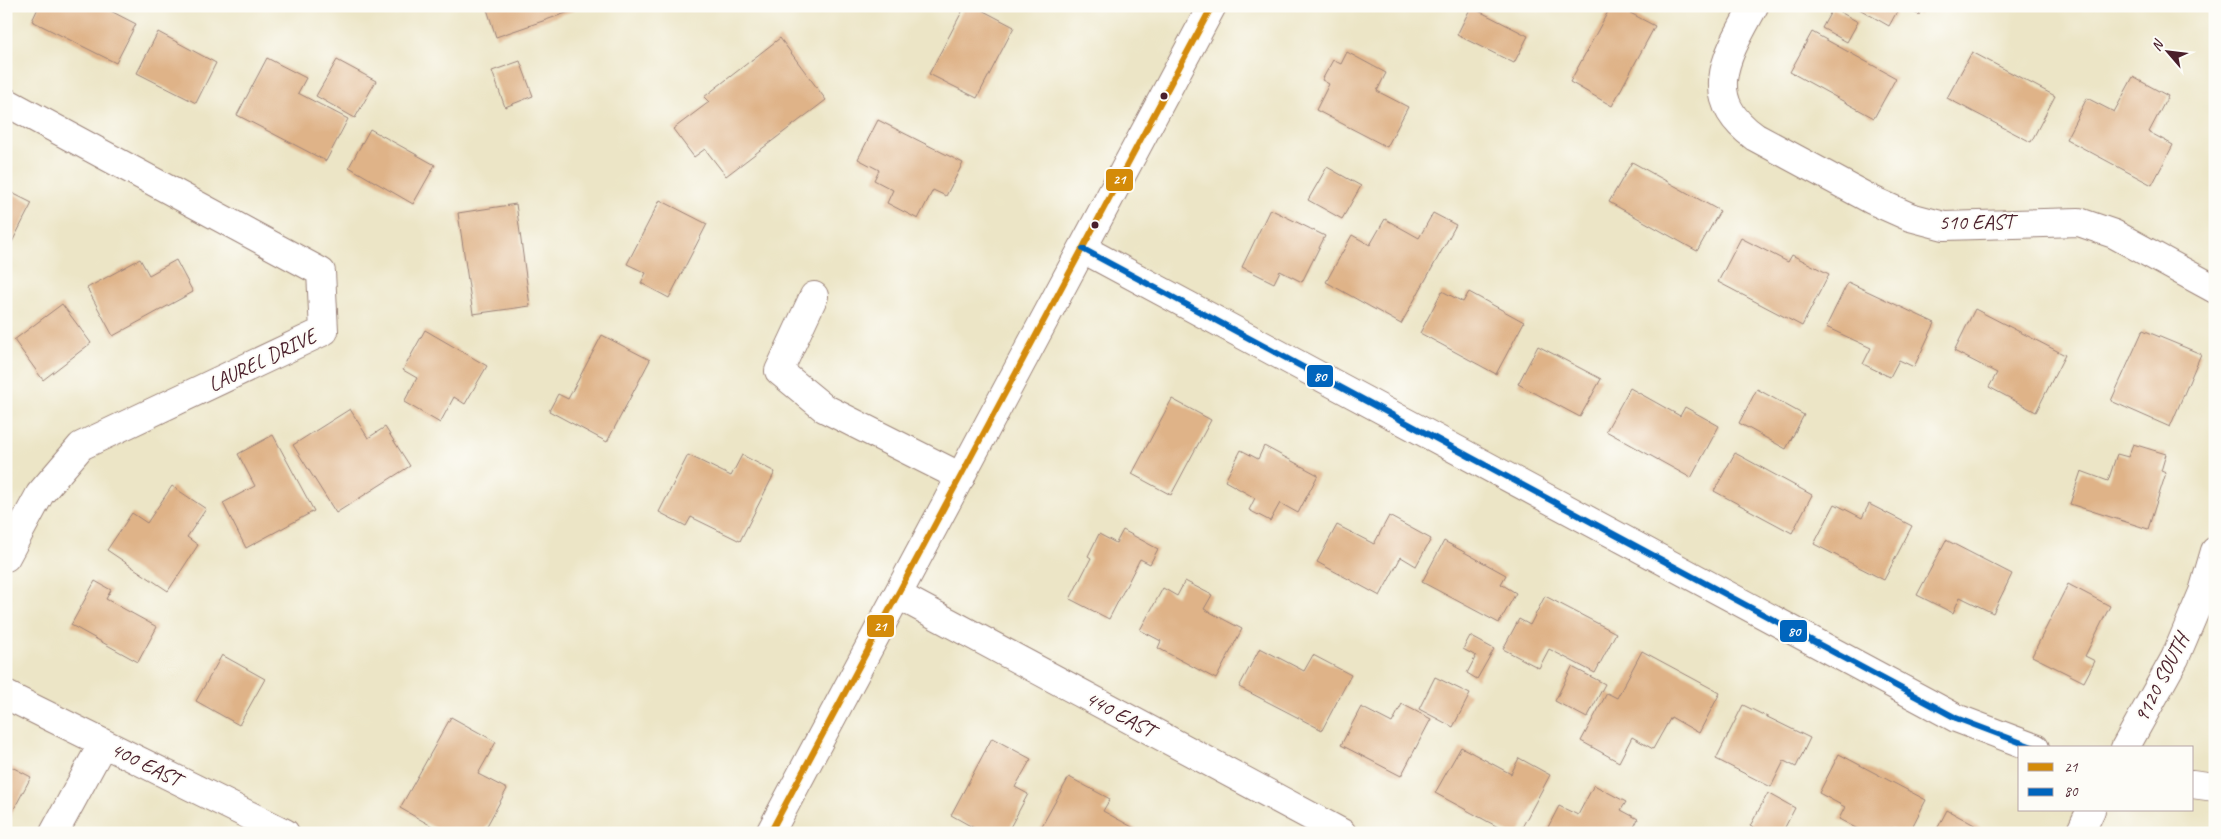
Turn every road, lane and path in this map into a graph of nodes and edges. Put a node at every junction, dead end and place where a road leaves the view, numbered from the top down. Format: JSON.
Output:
{"nodes":[{"id":1,"x":1212,"y":6,"type":"edge"},
{"id":2,"x":1754,"y":6,"type":"edge"},
{"id":3,"x":6,"y":102,"type":"edge"},
{"id":4,"x":1083,"y":249,"type":"junction"},
{"id":5,"x":2215,"y":289,"type":"edge"},
{"id":6,"x":814,"y":296,"type":"dead end"},
{"id":7,"x":961,"y":476,"type":"junction"},
{"id":8,"x":2215,"y":551,"type":"edge"},
{"id":9,"x":6,"y":557,"type":"edge"},
{"id":10,"x":898,"y":595,"type":"junction"},
{"id":11,"x":6,"y":695,"type":"edge"},
{"id":12,"x":103,"y":743,"type":"junction"},
{"id":13,"x":2030,"y":746,"type":"edge"},
{"id":14,"x":2126,"y":746,"type":"edge"},
{"id":15,"x":2194,"y":784,"type":"edge"},
{"id":16,"x":2215,"y":787,"type":"edge"},
{"id":17,"x":2091,"y":812,"type":"edge"},
{"id":18,"x":54,"y":833,"type":"edge"},
{"id":19,"x":285,"y":833,"type":"edge"},
{"id":20,"x":770,"y":833,"type":"edge"},
{"id":21,"x":1342,"y":833,"type":"edge"},
{"id":22,"x":2080,"y":833,"type":"edge"}],
"edges":[{"from":1,"to":4,"type":"street"},
{"from":2,"to":5,"type":"street","name":"510 EAST"},
{"from":3,"to":9,"type":"street","name":"LAUREL DRIVE"},
{"from":4,"to":7,"type":"street"},
{"from":4,"to":13,"type":"street"},
{"from":6,"to":7,"type":"street"},
{"from":7,"to":10,"type":"street"},
{"from":8,"to":14,"type":"street","name":"9120 SOUTH"},
{"from":10,"to":20,"type":"street"},
{"from":10,"to":21,"type":"street","name":"440 EAST"},
{"from":11,"to":12,"type":"street","name":"400 EAST"},
{"from":12,"to":18,"type":"street"},
{"from":12,"to":19,"type":"street","name":"400 EAST"},
{"from":15,"to":16,"type":"street"},
{"from":17,"to":22,"type":"street"}]}
